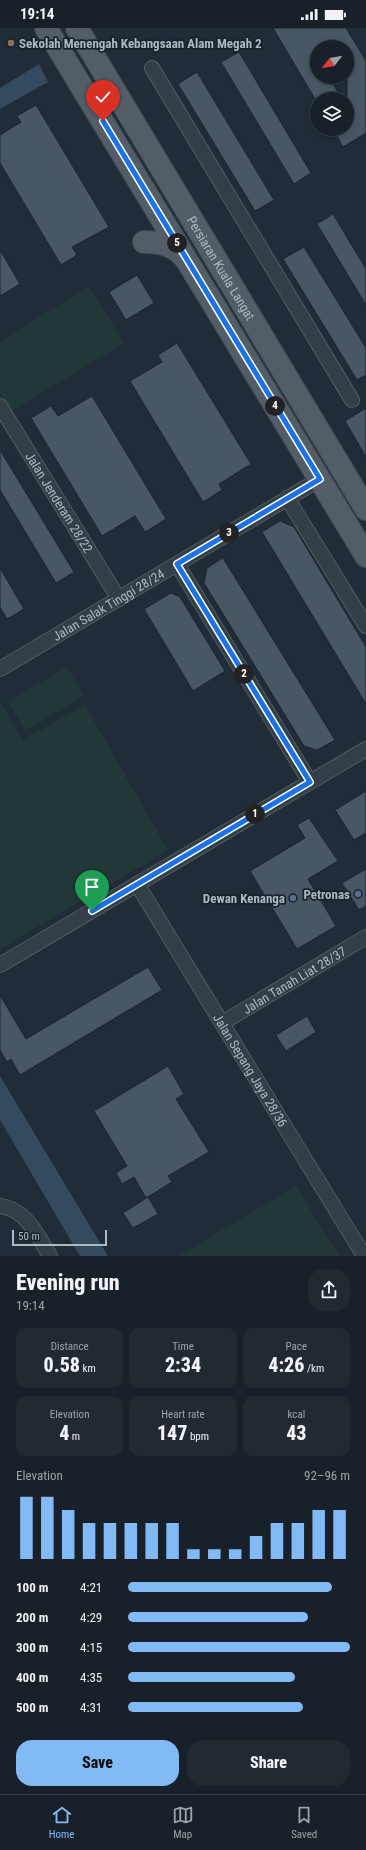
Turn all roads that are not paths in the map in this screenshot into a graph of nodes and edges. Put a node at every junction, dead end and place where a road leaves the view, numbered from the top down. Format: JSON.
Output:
{"nodes":[{"id":1,"x":46,"y":28,"type":"edge"},
{"id":2,"x":77,"y":28,"type":"edge"},
{"id":3,"x":152,"y":68,"type":"dead end"},
{"id":4,"x":150,"y":199,"type":"junction"},
{"id":5,"x":189,"y":263,"type":"junction"},
{"id":6,"x":352,"y":400,"type":"dead end"},
{"id":7,"x":0,"y":406,"type":"edge"},
{"id":8,"x":320,"y":479,"type":"junction"},
{"id":9,"x":287,"y":498,"type":"junction"},
{"id":10,"x":366,"y":509,"type":"edge"},
{"id":11,"x":366,"y":556,"type":"edge"},
{"id":12,"x":177,"y":564,"type":"junction"},
{"id":13,"x":119,"y":598,"type":"junction"},
{"id":14,"x":366,"y":626,"type":"edge"},
{"id":15,"x":0,"y":669,"type":"edge"},
{"id":16,"x":366,"y":749,"type":"edge"},
{"id":17,"x":310,"y":782,"type":"junction"},
{"id":18,"x":137,"y":884,"type":"junction"},
{"id":19,"x":366,"y":937,"type":"edge"},
{"id":20,"x":0,"y":965,"type":"edge"},
{"id":21,"x":222,"y":1024,"type":"junction"},
{"id":22,"x":0,"y":1206,"type":"edge"},
{"id":23,"x":50,"y":1256,"type":"edge"},
{"id":24,"x":364,"y":1256,"type":"edge"}],
"edges":[{"from":1,"to":4,"type":"main road","name":"Persiaran Kuala Langat"},
{"from":2,"to":10,"type":"main road","name":"Persiaran Kuala Langat"},
{"from":3,"to":6,"type":"street"},
{"from":4,"to":5,"type":"main road","name":"Persiaran Kuala Langat"},
{"from":4,"to":5,"type":"main road"},
{"from":5,"to":8,"type":"main road","name":"Persiaran Kuala Langat"},
{"from":7,"to":13,"type":"street","name":"Jalan Jenderam 28/22"},
{"from":8,"to":9,"type":"street","name":"Jalan Salak Tinggi 28/24"},
{"from":8,"to":11,"type":"main road","name":"Persiaran Kuala Langat"},
{"from":9,"to":12,"type":"street","name":"Jalan Salak Tinggi 28/24"},
{"from":9,"to":14,"type":"street"},
{"from":12,"to":13,"type":"street","name":"Jalan Salak Tinggi 28/24"},
{"from":12,"to":17,"type":"street"},
{"from":13,"to":15,"type":"street","name":"Jalan Salak Tinggi 28/24"},
{"from":16,"to":17,"type":"street"},
{"from":17,"to":18,"type":"street"},
{"from":18,"to":20,"type":"street"},
{"from":18,"to":21,"type":"street","name":"Jalan Sepang Jaya 28/36"},
{"from":19,"to":21,"type":"street","name":"Jalan Tanah Liat 28/37"},
{"from":21,"to":24,"type":"street","name":"Jalan Sepang Jaya 28/36"},
{"from":22,"to":23,"type":"street"}]}
